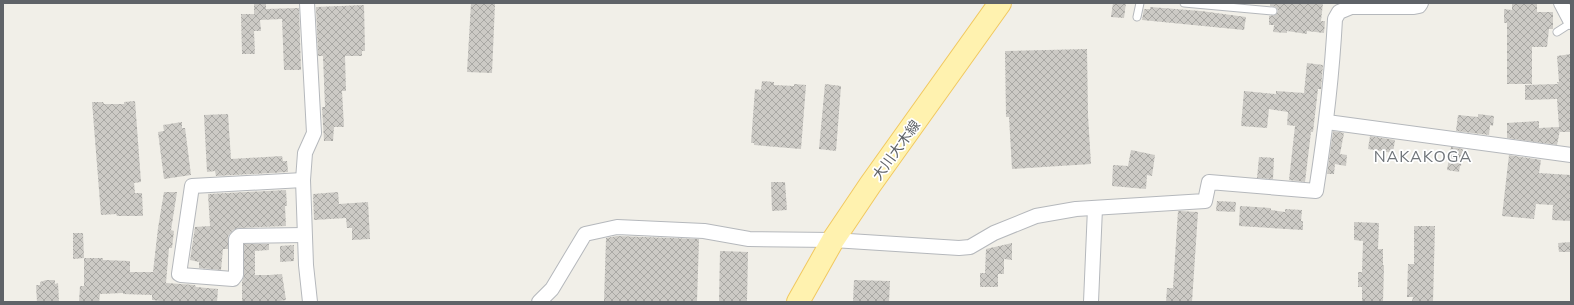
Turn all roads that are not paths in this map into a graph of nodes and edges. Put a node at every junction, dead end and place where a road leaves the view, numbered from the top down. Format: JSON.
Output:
{"nodes":[{"id":1,"x":307,"y":3,"type":"edge"},
{"id":2,"x":1000,"y":3,"type":"edge"},
{"id":3,"x":1140,"y":3,"type":"edge"},
{"id":4,"x":1184,"y":3,"type":"edge"},
{"id":5,"x":1421,"y":3,"type":"edge"},
{"id":6,"x":1561,"y":3,"type":"edge"},
{"id":7,"x":1273,"y":11,"type":"dead end"},
{"id":8,"x":1137,"y":17,"type":"dead end"},
{"id":9,"x":1571,"y":23,"type":"edge"},
{"id":10,"x":1557,"y":32,"type":"dead end"},
{"id":11,"x":1327,"y":122,"type":"junction"},
{"id":12,"x":1571,"y":155,"type":"edge"},
{"id":13,"x":303,"y":180,"type":"junction"},
{"id":14,"x":1095,"y":208,"type":"junction"},
{"id":15,"x":304,"y":235,"type":"junction"},
{"id":16,"x":833,"y":240,"type":"junction"},
{"id":17,"x":310,"y":302,"type":"edge"},
{"id":18,"x":539,"y":302,"type":"edge"},
{"id":19,"x":798,"y":302,"type":"edge"},
{"id":20,"x":1091,"y":302,"type":"edge"}],
"edges":[{"from":1,"to":13,"type":"street"},
{"from":2,"to":16,"type":"main road","name":"大川大木線"},
{"from":3,"to":8,"type":"lane"},
{"from":4,"to":7,"type":"lane"},
{"from":5,"to":11,"type":"street"},
{"from":6,"to":9,"type":"street"},
{"from":9,"to":10,"type":"lane"},
{"from":11,"to":12,"type":"street"},
{"from":11,"to":14,"type":"street"},
{"from":13,"to":15,"type":"street"},
{"from":13,"to":15,"type":"street"},
{"from":14,"to":16,"type":"street"},
{"from":14,"to":20,"type":"street"},
{"from":15,"to":17,"type":"street"},
{"from":16,"to":18,"type":"street"},
{"from":16,"to":19,"type":"main road","name":"大川大木線"}]}
